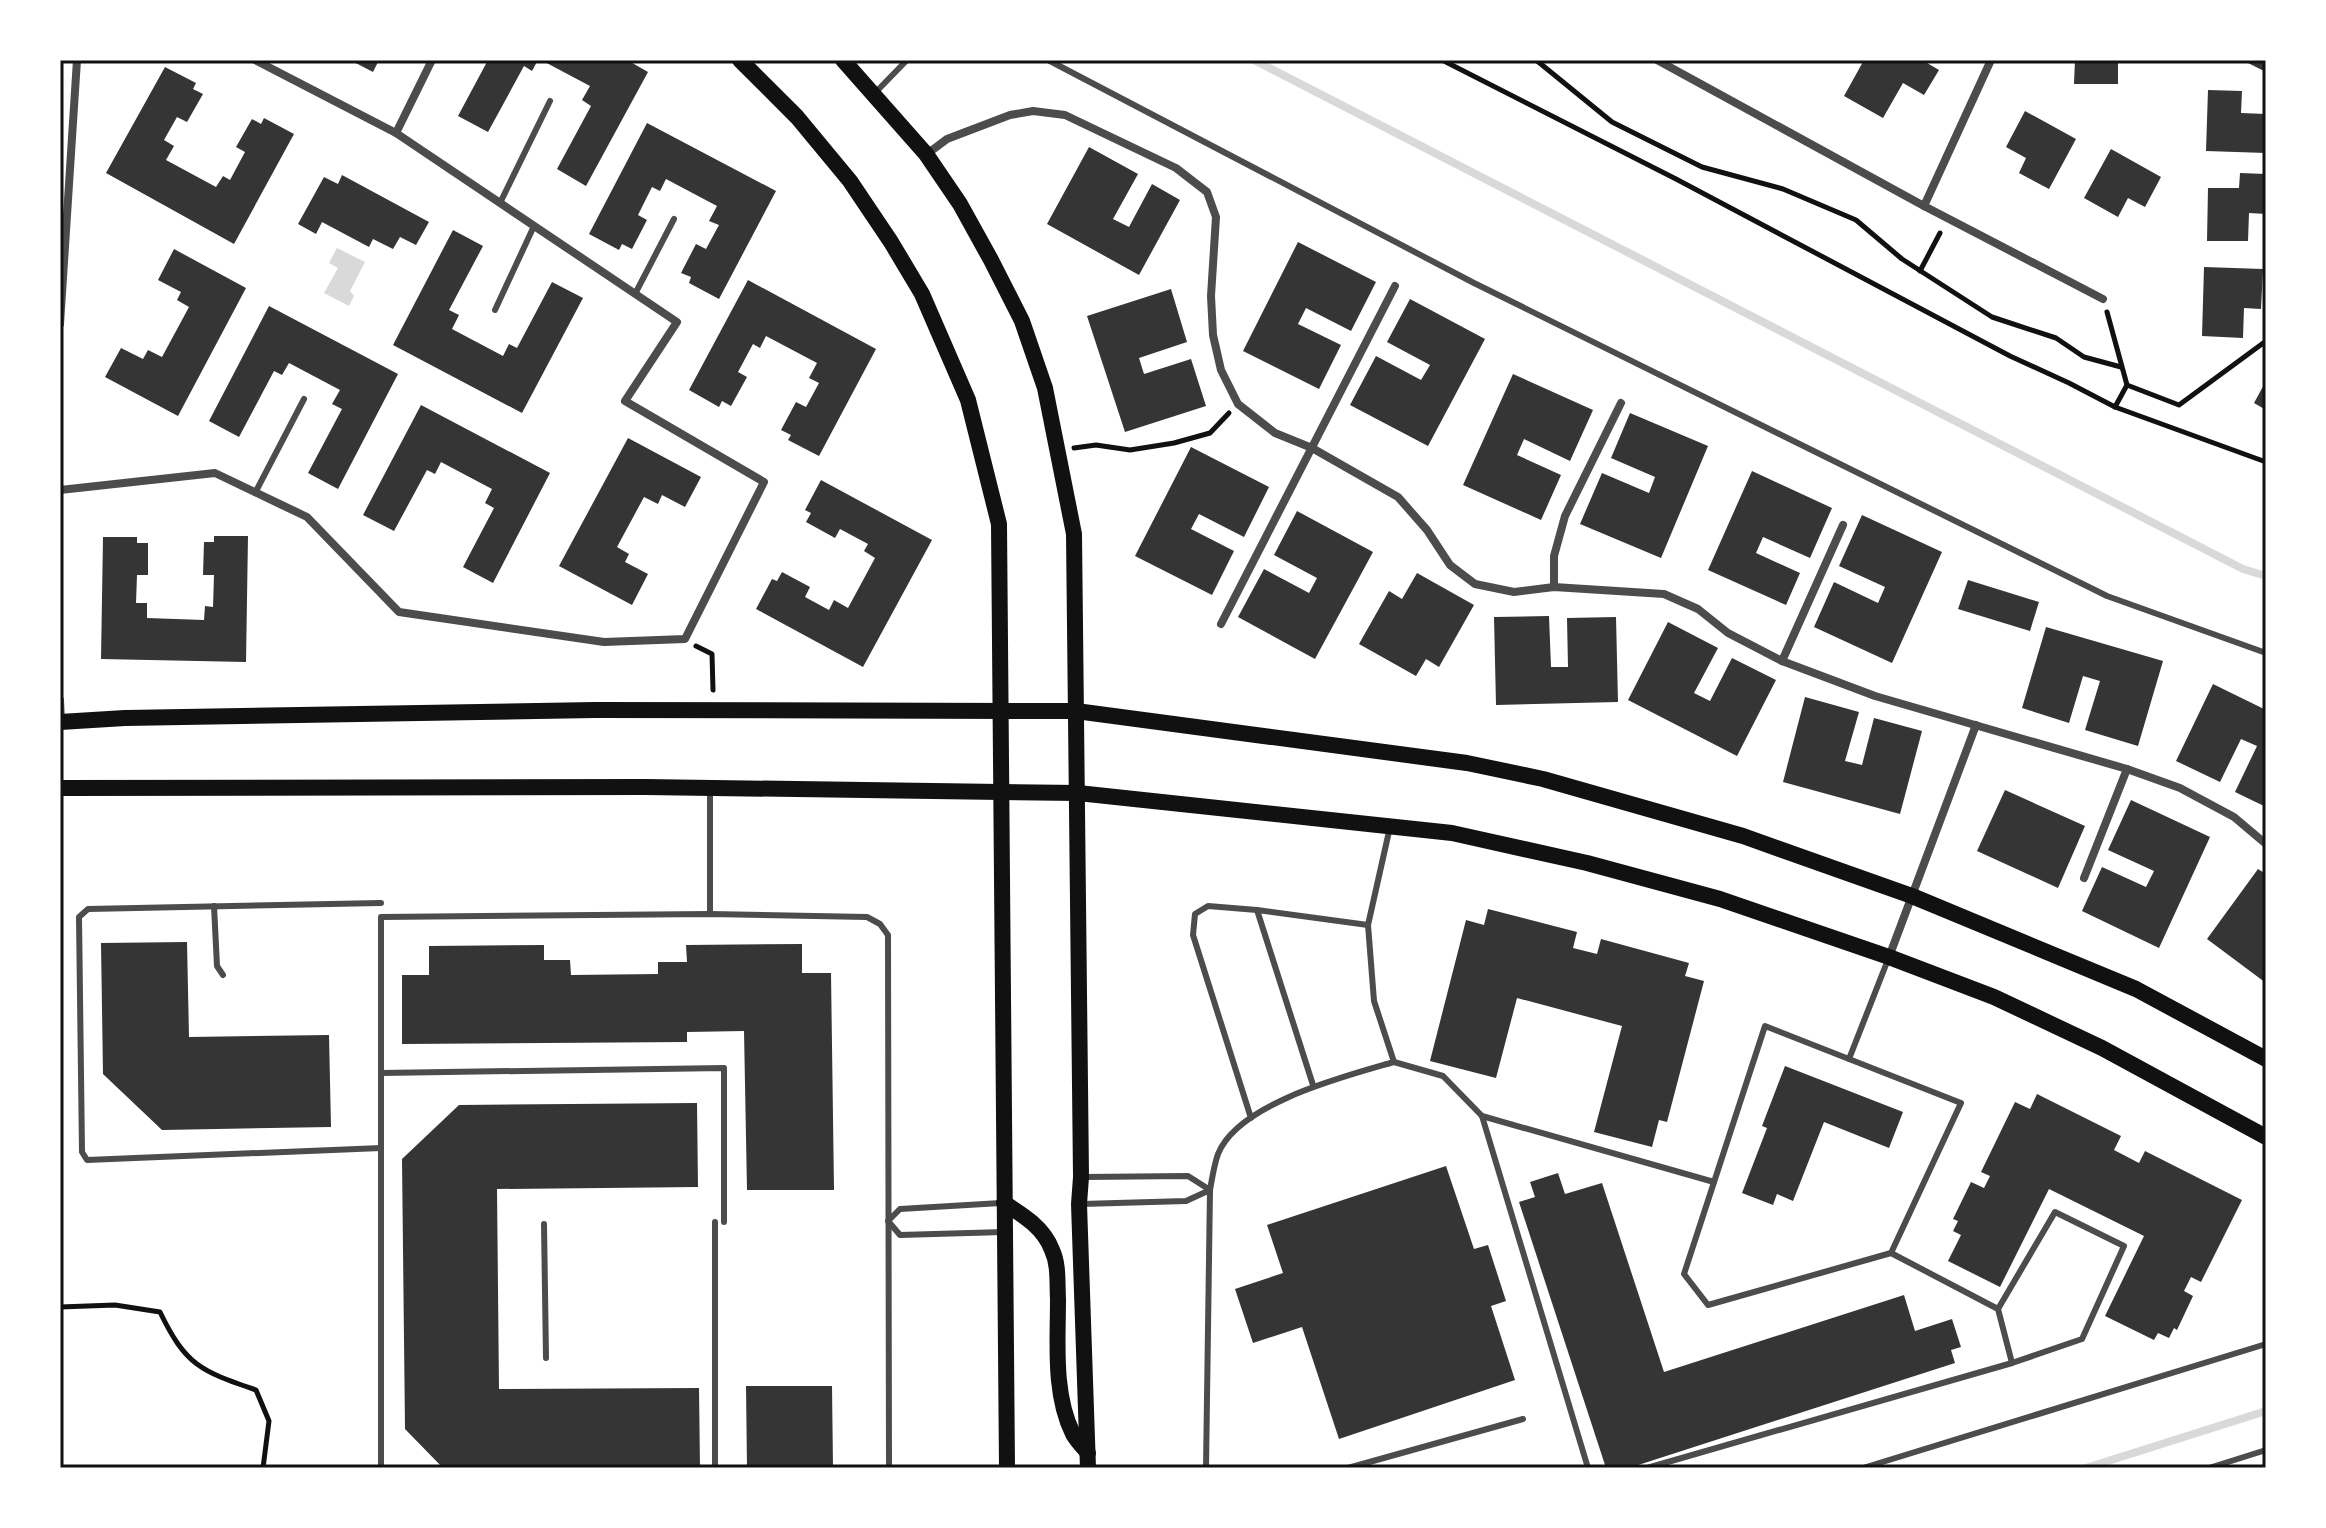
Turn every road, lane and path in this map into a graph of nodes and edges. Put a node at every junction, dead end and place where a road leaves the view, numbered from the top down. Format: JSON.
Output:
{"nodes":[{"id":1,"x":77,"y":60,"type":"edge"},
{"id":2,"x":255,"y":60,"type":"edge"},
{"id":3,"x":432,"y":60,"type":"edge"},
{"id":4,"x":740,"y":60,"type":"edge"},
{"id":5,"x":843,"y":60,"type":"edge"},
{"id":6,"x":907,"y":60,"type":"edge"},
{"id":7,"x":1048,"y":60,"type":"edge"},
{"id":8,"x":1442,"y":60,"type":"edge"},
{"id":9,"x":1536,"y":60,"type":"edge"},
{"id":10,"x":1657,"y":60,"type":"edge"},
{"id":11,"x":1991,"y":60,"type":"edge"},
{"id":12,"x":874,"y":94,"type":"junction"},
{"id":13,"x":550,"y":101,"type":"dead end"},
{"id":14,"x":396,"y":133,"type":"junction"},
{"id":15,"x":926,"y":154,"type":"junction"},
{"id":16,"x":64,"y":191,"type":"edge"},
{"id":17,"x":500,"y":203,"type":"junction"},
{"id":18,"x":1924,"y":206,"type":"junction"},
{"id":19,"x":674,"y":219,"type":"dead end"},
{"id":20,"x":1948,"y":219,"type":"junction"},
{"id":21,"x":534,"y":226,"type":"junction"},
{"id":22,"x":62,"y":264,"type":"edge"},
{"id":23,"x":1920,"y":271,"type":"junction"},
{"id":24,"x":1395,"y":286,"type":"dead end"},
{"id":25,"x":635,"y":294,"type":"junction"},
{"id":26,"x":2103,"y":299,"type":"joint"},
{"id":27,"x":495,"y":310,"type":"dead end"},
{"id":28,"x":60,"y":324,"type":"edge"},
{"id":29,"x":2266,"y":341,"type":"edge"},
{"id":30,"x":2121,"y":367,"type":"junction"},
{"id":31,"x":2127,"y":385,"type":"junction"},
{"id":32,"x":304,"y":399,"type":"dead end"},
{"id":33,"x":1621,"y":403,"type":"dead end"},
{"id":34,"x":1238,"y":404,"type":"junction"},
{"id":35,"x":2115,"y":407,"type":"junction"},
{"id":36,"x":1312,"y":448,"type":"junction"},
{"id":37,"x":1057,"y":451,"type":"junction"},
{"id":38,"x":2266,"y":462,"type":"edge"},
{"id":39,"x":60,"y":490,"type":"edge"},
{"id":40,"x":255,"y":493,"type":"junction"},
{"id":41,"x":1843,"y":525,"type":"dead end"},
{"id":42,"x":1554,"y":587,"type":"junction"},
{"id":43,"x":1221,"y":624,"type":"dead end"},
{"id":44,"x":685,"y":639,"type":"junction"},
{"id":45,"x":2266,"y":653,"type":"edge"},
{"id":46,"x":1782,"y":661,"type":"junction"},
{"id":47,"x":60,"y":700,"type":"edge"},
{"id":48,"x":714,"y":710,"type":"junction"},
{"id":49,"x":1001,"y":710,"type":"junction"},
{"id":50,"x":1076,"y":711,"type":"junction"},
{"id":51,"x":61,"y":722,"type":"edge"},
{"id":52,"x":1976,"y":725,"type":"junction"},
{"id":53,"x":2127,"y":769,"type":"junction"},
{"id":54,"x":60,"y":788,"type":"edge"},
{"id":55,"x":710,"y":788,"type":"junction"},
{"id":56,"x":1001,"y":792,"type":"junction"},
{"id":57,"x":1078,"y":793,"type":"junction"},
{"id":58,"x":1390,"y":827,"type":"junction"},
{"id":59,"x":2266,"y":844,"type":"edge"},
{"id":60,"x":2084,"y":878,"type":"dead end"},
{"id":61,"x":1912,"y":896,"type":"junction"},
{"id":62,"x":381,"y":903,"type":"dead end"},
{"id":63,"x":214,"y":906,"type":"junction"},
{"id":64,"x":1257,"y":910,"type":"junction"},
{"id":65,"x":710,"y":914,"type":"junction"},
{"id":66,"x":1368,"y":925,"type":"junction"},
{"id":67,"x":1889,"y":957,"type":"junction"},
{"id":68,"x":223,"y":975,"type":"dead end"},
{"id":69,"x":1849,"y":1059,"type":"junction"},
{"id":70,"x":2266,"y":1059,"type":"edge"},
{"id":71,"x":1394,"y":1062,"type":"junction"},
{"id":72,"x":381,"y":1073,"type":"junction"},
{"id":73,"x":1313,"y":1085,"type":"junction"},
{"id":74,"x":1482,"y":1116,"type":"junction"},
{"id":75,"x":1251,"y":1118,"type":"junction"},
{"id":76,"x":2266,"y":1137,"type":"edge"},
{"id":77,"x":381,"y":1148,"type":"junction"},
{"id":78,"x":1081,"y":1177,"type":"junction"},
{"id":79,"x":1714,"y":1182,"type":"junction"},
{"id":80,"x":1210,"y":1190,"type":"junction"},
{"id":81,"x":1004,"y":1203,"type":"junction"},
{"id":82,"x":1079,"y":1204,"type":"junction"},
{"id":83,"x":888,"y":1221,"type":"junction"},
{"id":84,"x":715,"y":1222,"type":"dead end"},
{"id":85,"x":724,"y":1222,"type":"dead end"},
{"id":86,"x":544,"y":1224,"type":"dead end"},
{"id":87,"x":1005,"y":1232,"type":"junction"},
{"id":88,"x":1891,"y":1253,"type":"junction"},
{"id":89,"x":60,"y":1307,"type":"edge"},
{"id":90,"x":1998,"y":1309,"type":"junction"},
{"id":91,"x":2266,"y":1344,"type":"edge"},
{"id":92,"x":546,"y":1358,"type":"dead end"},
{"id":93,"x":2012,"y":1363,"type":"junction"},
{"id":94,"x":1523,"y":1419,"type":"dead end"},
{"id":95,"x":2266,"y":1450,"type":"edge"},
{"id":96,"x":1088,"y":1461,"type":"edge"},
{"id":97,"x":1378,"y":1464,"type":"edge"},
{"id":98,"x":263,"y":1468,"type":"edge"},
{"id":99,"x":381,"y":1468,"type":"edge"},
{"id":100,"x":715,"y":1468,"type":"edge"},
{"id":101,"x":889,"y":1468,"type":"edge"},
{"id":102,"x":1007,"y":1468,"type":"edge"},
{"id":103,"x":1206,"y":1468,"type":"edge"},
{"id":104,"x":1348,"y":1468,"type":"edge"},
{"id":105,"x":1588,"y":1468,"type":"edge"},
{"id":106,"x":1647,"y":1468,"type":"edge"},
{"id":107,"x":1863,"y":1468,"type":"edge"},
{"id":108,"x":2209,"y":1468,"type":"edge"}],
"edges":[{"from":1,"to":16,"type":"street"},
{"from":2,"to":14,"type":"street"},
{"from":3,"to":14,"type":"street"},
{"from":4,"to":49,"type":"main road"},
{"from":5,"to":12,"type":"main road"},
{"from":6,"to":12,"type":"lane"},
{"from":7,"to":45,"type":"lane"},
{"from":8,"to":35,"type":"path"},
{"from":9,"to":23,"type":"path"},
{"from":10,"to":18,"type":"street"},
{"from":11,"to":18,"type":"street"},
{"from":12,"to":15,"type":"main road"},
{"from":13,"to":17,"type":"lane"},
{"from":14,"to":17,"type":"street"},
{"from":15,"to":34,"type":"street"},
{"from":15,"to":37,"type":"main road"},
{"from":16,"to":22,"type":"street"},
{"from":17,"to":21,"type":"street"},
{"from":18,"to":20,"type":"street"},
{"from":19,"to":25,"type":"lane"},
{"from":20,"to":23,"type":"path"},
{"from":20,"to":26,"type":"street"},
{"from":21,"to":25,"type":"street"},
{"from":21,"to":27,"type":"lane"},
{"from":22,"to":28,"type":"street"},
{"from":23,"to":30,"type":"path"},
{"from":24,"to":36,"type":"street"},
{"from":25,"to":44,"type":"street"},
{"from":26,"to":30,"type":"path"},
{"from":29,"to":31,"type":"path"},
{"from":30,"to":31,"type":"path"},
{"from":31,"to":35,"type":"path"},
{"from":32,"to":40,"type":"lane"},
{"from":33,"to":42,"type":"street"},
{"from":34,"to":36,"type":"street"},
{"from":34,"to":37,"type":"path"},
{"from":35,"to":38,"type":"path"},
{"from":36,"to":42,"type":"street"},
{"from":36,"to":43,"type":"street"},
{"from":37,"to":50,"type":"main road"},
{"from":39,"to":40,"type":"street"},
{"from":40,"to":44,"type":"street"},
{"from":41,"to":46,"type":"street"},
{"from":42,"to":46,"type":"street"},
{"from":44,"to":48,"type":"path"},
{"from":46,"to":52,"type":"street"},
{"from":47,"to":51,"type":"street"},
{"from":48,"to":49,"type":"main road"},
{"from":48,"to":51,"type":"main road"},
{"from":49,"to":50,"type":"main road"},
{"from":49,"to":56,"type":"main road"},
{"from":50,"to":57,"type":"main road"},
{"from":50,"to":61,"type":"main road"},
{"from":52,"to":53,"type":"street"},
{"from":52,"to":61,"type":"street"},
{"from":53,"to":59,"type":"street"},
{"from":53,"to":60,"type":"street"},
{"from":54,"to":55,"type":"main road"},
{"from":55,"to":56,"type":"main road"},
{"from":55,"to":65,"type":"lane"},
{"from":56,"to":57,"type":"main road"},
{"from":56,"to":81,"type":"main road"},
{"from":57,"to":58,"type":"main road"},
{"from":57,"to":78,"type":"main road"},
{"from":58,"to":66,"type":"lane"},
{"from":58,"to":67,"type":"main road"},
{"from":61,"to":67,"type":"street"},
{"from":61,"to":70,"type":"main road"},
{"from":62,"to":63,"type":"lane"},
{"from":63,"to":68,"type":"lane"},
{"from":63,"to":77,"type":"lane"},
{"from":64,"to":66,"type":"lane"},
{"from":64,"to":73,"type":"lane"},
{"from":64,"to":75,"type":"lane"},
{"from":65,"to":72,"type":"lane"},
{"from":65,"to":83,"type":"lane"},
{"from":66,"to":71,"type":"lane"},
{"from":67,"to":69,"type":"lane"},
{"from":67,"to":76,"type":"main road"},
{"from":69,"to":79,"type":"lane"},
{"from":69,"to":88,"type":"lane"},
{"from":71,"to":73,"type":"lane"},
{"from":71,"to":74,"type":"lane"},
{"from":72,"to":77,"type":"lane"},
{"from":72,"to":85,"type":"lane"},
{"from":73,"to":75,"type":"lane"},
{"from":74,"to":79,"type":"lane"},
{"from":74,"to":105,"type":"lane"},
{"from":75,"to":80,"type":"lane"},
{"from":77,"to":99,"type":"lane"},
{"from":78,"to":80,"type":"lane"},
{"from":78,"to":82,"type":"main road"},
{"from":79,"to":88,"type":"lane"},
{"from":80,"to":82,"type":"lane"},
{"from":80,"to":103,"type":"lane"},
{"from":81,"to":83,"type":"lane"},
{"from":81,"to":87,"type":"main road"},
{"from":81,"to":96,"type":"main road"},
{"from":82,"to":96,"type":"main road"},
{"from":83,"to":87,"type":"lane"},
{"from":83,"to":101,"type":"lane"},
{"from":84,"to":100,"type":"lane"},
{"from":86,"to":92,"type":"lane"},
{"from":87,"to":102,"type":"main road"},
{"from":88,"to":90,"type":"lane"},
{"from":89,"to":98,"type":"path"},
{"from":90,"to":93,"type":"lane"},
{"from":90,"to":93,"type":"lane"},
{"from":91,"to":107,"type":"lane"},
{"from":93,"to":106,"type":"lane"},
{"from":94,"to":97,"type":"lane"},
{"from":95,"to":108,"type":"lane"},
{"from":97,"to":104,"type":"lane"}]}
